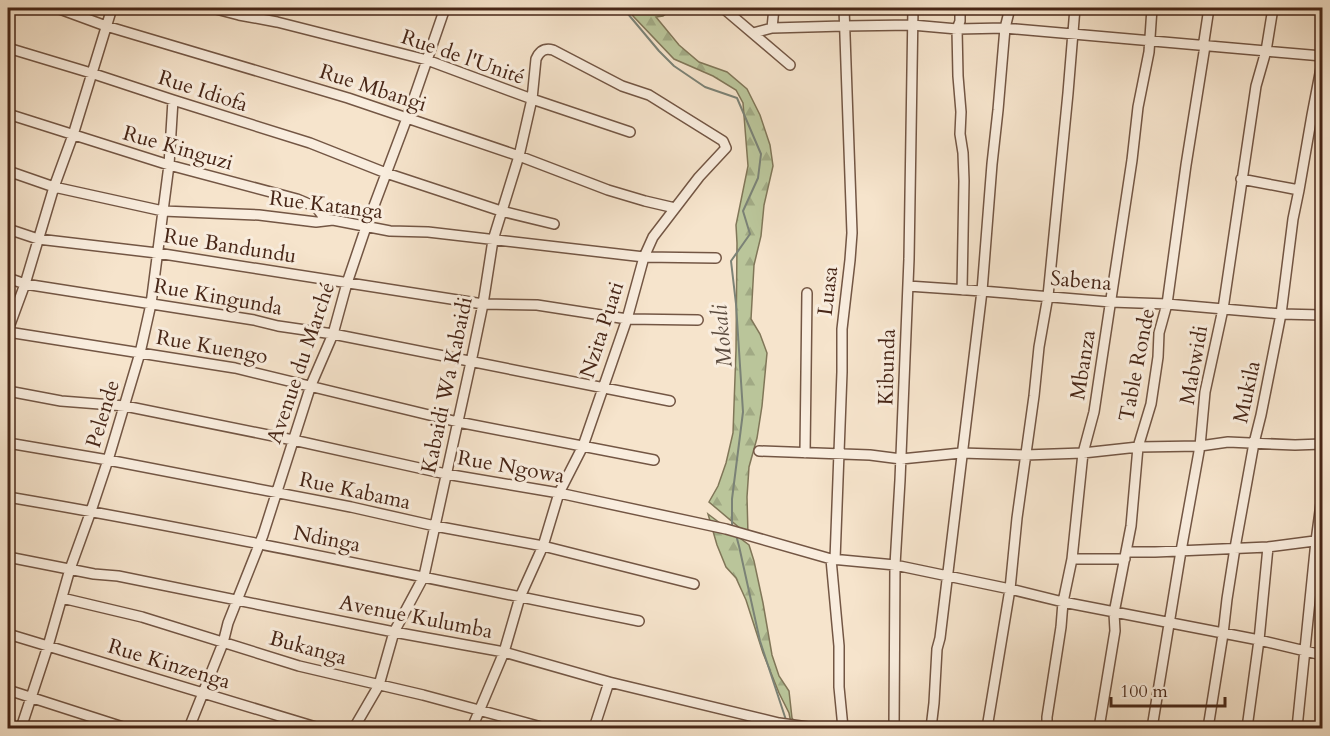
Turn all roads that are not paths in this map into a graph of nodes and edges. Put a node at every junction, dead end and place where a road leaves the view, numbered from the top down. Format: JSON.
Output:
{"nodes":[{"id":1,"x":57,"y":8,"type":"edge"},
{"id":2,"x":112,"y":8,"type":"edge"},
{"id":3,"x":213,"y":8,"type":"edge"},
{"id":4,"x":445,"y":8,"type":"edge"},
{"id":5,"x":723,"y":8,"type":"edge"},
{"id":6,"x":774,"y":8,"type":"edge"},
{"id":7,"x":844,"y":8,"type":"edge"},
{"id":8,"x":913,"y":8,"type":"edge"},
{"id":9,"x":960,"y":8,"type":"edge"},
{"id":10,"x":1010,"y":8,"type":"edge"},
{"id":11,"x":1075,"y":8,"type":"edge"},
{"id":12,"x":1152,"y":8,"type":"edge"},
{"id":13,"x":1209,"y":8,"type":"edge"},
{"id":14,"x":1273,"y":8,"type":"edge"},
{"id":15,"x":912,"y":25,"type":"junction"},
{"id":16,"x":106,"y":26,"type":"junction"},
{"id":17,"x":844,"y":26,"type":"junction"},
{"id":18,"x":772,"y":28,"type":"junction"},
{"id":19,"x":1005,"y":28,"type":"junction"},
{"id":20,"x":957,"y":29,"type":"junction"},
{"id":21,"x":753,"y":33,"type":"junction"},
{"id":22,"x":1073,"y":33,"type":"junction"},
{"id":23,"x":1150,"y":41,"type":"junction"},
{"id":24,"x":1205,"y":46,"type":"junction"},
{"id":25,"x":8,"y":48,"type":"edge"},
{"id":26,"x":553,"y":50,"type":"joint"},
{"id":27,"x":1266,"y":51,"type":"junction"},
{"id":28,"x":1323,"y":56,"type":"edge"},
{"id":29,"x":427,"y":60,"type":"junction"},
{"id":30,"x":1323,"y":63,"type":"edge"},
{"id":31,"x":790,"y":65,"type":"dead end"},
{"id":32,"x":91,"y":73,"type":"junction"},
{"id":33,"x":532,"y":99,"type":"junction"},
{"id":34,"x":172,"y":100,"type":"junction"},
{"id":35,"x":8,"y":114,"type":"edge"},
{"id":36,"x":407,"y":118,"type":"junction"},
{"id":37,"x":630,"y":132,"type":"dead end"},
{"id":38,"x":73,"y":135,"type":"junction"},
{"id":39,"x":519,"y":156,"type":"junction"},
{"id":40,"x":169,"y":165,"type":"junction"},
{"id":41,"x":8,"y":171,"type":"edge"},
{"id":42,"x":386,"y":173,"type":"junction"},
{"id":43,"x":1241,"y":179,"type":"junction"},
{"id":44,"x":54,"y":187,"type":"junction"},
{"id":45,"x":1299,"y":190,"type":"junction"},
{"id":46,"x":675,"y":208,"type":"junction"},
{"id":47,"x":501,"y":210,"type":"junction"},
{"id":48,"x":163,"y":211,"type":"junction"},
{"id":49,"x":333,"y":220,"type":"junction"},
{"id":50,"x":554,"y":224,"type":"dead end"},
{"id":51,"x":366,"y":227,"type":"junction"},
{"id":52,"x":8,"y":229,"type":"edge"},
{"id":53,"x":38,"y":239,"type":"junction"},
{"id":54,"x":493,"y":240,"type":"junction"},
{"id":55,"x":157,"y":253,"type":"junction"},
{"id":56,"x":644,"y":257,"type":"junction"},
{"id":57,"x":716,"y":258,"type":"dead end"},
{"id":58,"x":8,"y":278,"type":"edge"},
{"id":59,"x":347,"y":283,"type":"junction"},
{"id":60,"x":25,"y":284,"type":"junction"},
{"id":61,"x":908,"y":286,"type":"junction"},
{"id":62,"x":962,"y":290,"type":"junction"},
{"id":63,"x":982,"y":291,"type":"junction"},
{"id":64,"x":807,"y":292,"type":"dead end"},
{"id":65,"x":1048,"y":296,"type":"junction"},
{"id":66,"x":1112,"y":302,"type":"junction"},
{"id":67,"x":151,"y":303,"type":"junction"},
{"id":68,"x":483,"y":304,"type":"junction"},
{"id":69,"x":1167,"y":304,"type":"junction"},
{"id":70,"x":1222,"y":309,"type":"junction"},
{"id":71,"x":1281,"y":315,"type":"junction"},
{"id":72,"x":1323,"y":315,"type":"edge"},
{"id":73,"x":627,"y":319,"type":"junction"},
{"id":74,"x":698,"y":320,"type":"dead end"},
{"id":75,"x":8,"y":331,"type":"edge"},
{"id":76,"x":333,"y":334,"type":"junction"},
{"id":77,"x":140,"y":353,"type":"junction"},
{"id":78,"x":471,"y":362,"type":"junction"},
{"id":79,"x":311,"y":385,"type":"junction"},
{"id":80,"x":602,"y":388,"type":"junction"},
{"id":81,"x":8,"y":392,"type":"edge"},
{"id":82,"x":670,"y":401,"type":"dead end"},
{"id":83,"x":125,"y":406,"type":"junction"},
{"id":84,"x":458,"y":422,"type":"junction"},
{"id":85,"x":293,"y":440,"type":"junction"},
{"id":86,"x":8,"y":443,"type":"edge"},
{"id":87,"x":1254,"y":443,"type":"junction"},
{"id":88,"x":1323,"y":444,"type":"edge"},
{"id":89,"x":583,"y":446,"type":"junction"},
{"id":90,"x":1200,"y":446,"type":"junction"},
{"id":91,"x":1138,"y":447,"type":"junction"},
{"id":92,"x":759,"y":451,"type":"dead end"},
{"id":93,"x":805,"y":453,"type":"junction"},
{"id":94,"x":962,"y":453,"type":"junction"},
{"id":95,"x":1083,"y":453,"type":"junction"},
{"id":96,"x":839,"y":454,"type":"junction"},
{"id":97,"x":1025,"y":455,"type":"junction"},
{"id":98,"x":901,"y":459,"type":"junction"},
{"id":99,"x":108,"y":460,"type":"junction"},
{"id":100,"x":654,"y":460,"type":"dead end"},
{"id":101,"x":447,"y":474,"type":"junction"},
{"id":102,"x":276,"y":493,"type":"junction"},
{"id":103,"x":559,"y":493,"type":"junction"},
{"id":104,"x":1323,"y":496,"type":"edge"},
{"id":105,"x":8,"y":497,"type":"edge"},
{"id":106,"x":92,"y":511,"type":"junction"},
{"id":107,"x":435,"y":526,"type":"junction"},
{"id":108,"x":1319,"y":541,"type":"edge"},
{"id":109,"x":259,"y":544,"type":"junction"},
{"id":110,"x":543,"y":546,"type":"junction"},
{"id":111,"x":1268,"y":547,"type":"junction"},
{"id":112,"x":1235,"y":548,"type":"junction"},
{"id":113,"x":1181,"y":551,"type":"junction"},
{"id":114,"x":1126,"y":555,"type":"junction"},
{"id":115,"x":8,"y":557,"type":"edge"},
{"id":116,"x":833,"y":559,"type":"junction"},
{"id":117,"x":1072,"y":559,"type":"junction"},
{"id":118,"x":895,"y":565,"type":"junction"},
{"id":119,"x":70,"y":569,"type":"junction"},
{"id":120,"x":424,"y":576,"type":"junction"},
{"id":121,"x":948,"y":576,"type":"junction"},
{"id":122,"x":694,"y":584,"type":"dead end"},
{"id":123,"x":1010,"y":589,"type":"junction"},
{"id":124,"x":520,"y":597,"type":"junction"},
{"id":125,"x":62,"y":598,"type":"junction"},
{"id":126,"x":237,"y":601,"type":"junction"},
{"id":127,"x":1063,"y":602,"type":"junction"},
{"id":128,"x":1114,"y":613,"type":"junction"},
{"id":129,"x":639,"y":621,"type":"dead end"},
{"id":130,"x":1170,"y":624,"type":"junction"},
{"id":131,"x":394,"y":632,"type":"junction"},
{"id":132,"x":8,"y":634,"type":"edge"},
{"id":133,"x":1223,"y":634,"type":"junction"},
{"id":134,"x":1259,"y":640,"type":"junction"},
{"id":135,"x":223,"y":643,"type":"junction"},
{"id":136,"x":48,"y":646,"type":"junction"},
{"id":137,"x":1305,"y":651,"type":"junction"},
{"id":138,"x":504,"y":652,"type":"junction"},
{"id":139,"x":1323,"y":654,"type":"edge"},
{"id":140,"x":609,"y":682,"type":"junction"},
{"id":141,"x":379,"y":685,"type":"junction"},
{"id":142,"x":8,"y":690,"type":"edge"},
{"id":143,"x":202,"y":693,"type":"junction"},
{"id":144,"x":31,"y":697,"type":"junction"},
{"id":145,"x":478,"y":711,"type":"junction"},
{"id":146,"x":21,"y":729,"type":"edge"},
{"id":147,"x":126,"y":729,"type":"edge"},
{"id":148,"x":189,"y":729,"type":"edge"},
{"id":149,"x":319,"y":729,"type":"edge"},
{"id":150,"x":354,"y":729,"type":"edge"},
{"id":151,"x":472,"y":729,"type":"edge"},
{"id":152,"x":545,"y":729,"type":"edge"},
{"id":153,"x":594,"y":729,"type":"edge"},
{"id":154,"x":815,"y":729,"type":"edge"},
{"id":155,"x":843,"y":729,"type":"edge"},
{"id":156,"x":894,"y":729,"type":"edge"},
{"id":157,"x":931,"y":729,"type":"edge"},
{"id":158,"x":987,"y":729,"type":"edge"},
{"id":159,"x":1047,"y":729,"type":"edge"},
{"id":160,"x":1099,"y":729,"type":"edge"},
{"id":161,"x":1152,"y":729,"type":"edge"},
{"id":162,"x":1208,"y":729,"type":"edge"},
{"id":163,"x":1247,"y":729,"type":"edge"},
{"id":164,"x":1297,"y":729,"type":"edge"}],
"edges":[{"from":1,"to":16,"type":"street","name":"Rue Mbangi"},
{"from":2,"to":16,"type":"street"},
{"from":3,"to":29,"type":"street","name":"Rue de l'Unité"},
{"from":4,"to":29,"type":"street","name":"Avenue du Marché"},
{"from":5,"to":21,"type":"street"},
{"from":6,"to":18,"type":"street"},
{"from":7,"to":17,"type":"street","name":"Luasa"},
{"from":8,"to":15,"type":"street","name":"Kibunda"},
{"from":9,"to":20,"type":"street"},
{"from":10,"to":19,"type":"street"},
{"from":11,"to":22,"type":"street"},
{"from":12,"to":23,"type":"street","name":"Mbanza"},
{"from":13,"to":24,"type":"street","name":"Table Ronde"},
{"from":14,"to":27,"type":"street","name":"Mabwidi"},
{"from":15,"to":17,"type":"street"},
{"from":15,"to":20,"type":"street"},
{"from":15,"to":61,"type":"street","name":"Kibunda"},
{"from":16,"to":32,"type":"street"},
{"from":16,"to":36,"type":"street","name":"Rue Mbangi"},
{"from":17,"to":18,"type":"street"},
{"from":17,"to":96,"type":"street","name":"Luasa"},
{"from":18,"to":21,"type":"street"},
{"from":19,"to":20,"type":"street"},
{"from":19,"to":22,"type":"street"},
{"from":19,"to":63,"type":"street"},
{"from":20,"to":62,"type":"street"},
{"from":21,"to":31,"type":"street"},
{"from":22,"to":23,"type":"street"},
{"from":22,"to":65,"type":"street"},
{"from":23,"to":24,"type":"street"},
{"from":23,"to":66,"type":"street","name":"Mbanza"},
{"from":24,"to":27,"type":"street"},
{"from":24,"to":69,"type":"street","name":"Table Ronde"},
{"from":25,"to":32,"type":"street","name":"Rue Idiofa"},
{"from":26,"to":33,"type":"street","name":"Kabaidi Wa Kabaidi"},
{"from":26,"to":46,"type":"street","name":"Nzita Puati"},
{"from":27,"to":28,"type":"street"},
{"from":27,"to":43,"type":"street","name":"Mabwidi"},
{"from":29,"to":33,"type":"street","name":"Rue de l'Unité"},
{"from":29,"to":36,"type":"street","name":"Avenue du Marché"},
{"from":30,"to":45,"type":"street","name":"Mukila"},
{"from":32,"to":34,"type":"street","name":"Rue Idiofa"},
{"from":32,"to":38,"type":"street"},
{"from":33,"to":37,"type":"street","name":"Rue de l'Unité"},
{"from":33,"to":39,"type":"street","name":"Kabaidi Wa Kabaidi"},
{"from":34,"to":40,"type":"street","name":"Pelende"},
{"from":34,"to":42,"type":"street","name":"Rue Idiofa"},
{"from":35,"to":38,"type":"street","name":"Rue Kinguzi"},
{"from":36,"to":39,"type":"street","name":"Rue Mbangi"},
{"from":36,"to":42,"type":"street","name":"Avenue du Marché"},
{"from":38,"to":40,"type":"street","name":"Rue Kinguzi"},
{"from":38,"to":44,"type":"street"},
{"from":39,"to":46,"type":"street","name":"Rue Mbangi"},
{"from":39,"to":47,"type":"street","name":"Kabaidi Wa Kabaidi"},
{"from":40,"to":48,"type":"street","name":"Pelende"},
{"from":40,"to":49,"type":"street","name":"Rue Kinguzi"},
{"from":41,"to":44,"type":"street","name":"Rue Katanga"},
{"from":42,"to":47,"type":"street","name":"Rue Idiofa"},
{"from":42,"to":51,"type":"street","name":"Avenue du Marché"},
{"from":43,"to":45,"type":"street"},
{"from":43,"to":70,"type":"street","name":"Mabwidi"},
{"from":44,"to":48,"type":"street","name":"Rue Katanga"},
{"from":44,"to":53,"type":"street"},
{"from":45,"to":71,"type":"street","name":"Mukila"},
{"from":46,"to":56,"type":"street","name":"Nzita Puati"},
{"from":47,"to":50,"type":"street","name":"Rue Idiofa"},
{"from":47,"to":54,"type":"street","name":"Kabaidi Wa Kabaidi"},
{"from":48,"to":49,"type":"street","name":"Rue Katanga"},
{"from":48,"to":55,"type":"street","name":"Pelende"},
{"from":49,"to":51,"type":"street","name":"Rue Katanga"},
{"from":51,"to":54,"type":"street","name":"Rue Katanga"},
{"from":51,"to":59,"type":"street","name":"Avenue du Marché"},
{"from":52,"to":53,"type":"street","name":"Rue Bandundu"},
{"from":53,"to":55,"type":"street","name":"Rue Bandundu"},
{"from":53,"to":60,"type":"street"},
{"from":54,"to":56,"type":"street","name":"Rue Katanga"},
{"from":54,"to":68,"type":"street","name":"Kabaidi Wa Kabaidi"},
{"from":55,"to":59,"type":"street","name":"Rue Bandundu"},
{"from":55,"to":67,"type":"street","name":"Pelende"},
{"from":56,"to":57,"type":"street","name":"Rue Katanga"},
{"from":56,"to":73,"type":"street","name":"Nzita Puati"},
{"from":58,"to":60,"type":"street","name":"Rue Kingunda"},
{"from":59,"to":68,"type":"street","name":"Rue Bandundu"},
{"from":59,"to":76,"type":"street","name":"Avenue du Marché"},
{"from":60,"to":67,"type":"street","name":"Rue Kingunda"},
{"from":60,"to":75,"type":"street"},
{"from":61,"to":62,"type":"street","name":"Sabena"},
{"from":61,"to":98,"type":"street","name":"Kibunda"},
{"from":62,"to":63,"type":"street","name":"Sabena"},
{"from":63,"to":65,"type":"street","name":"Sabena"},
{"from":63,"to":94,"type":"street"},
{"from":64,"to":93,"type":"street"},
{"from":65,"to":66,"type":"street","name":"Sabena"},
{"from":65,"to":97,"type":"street"},
{"from":66,"to":69,"type":"street","name":"Sabena"},
{"from":66,"to":95,"type":"street","name":"Mbanza"},
{"from":67,"to":76,"type":"street","name":"Rue Kingunda"},
{"from":67,"to":77,"type":"street","name":"Pelende"},
{"from":68,"to":73,"type":"street","name":"Rue Bandundu"},
{"from":68,"to":78,"type":"street","name":"Kabaidi Wa Kabaidi"},
{"from":69,"to":70,"type":"street","name":"Sabena"},
{"from":69,"to":91,"type":"street","name":"Table Ronde"},
{"from":70,"to":71,"type":"street","name":"Sabena"},
{"from":70,"to":90,"type":"street","name":"Mabwidi"},
{"from":71,"to":72,"type":"street","name":"Sabena"},
{"from":71,"to":87,"type":"street","name":"Mukila"},
{"from":73,"to":74,"type":"street","name":"Rue Bandundu"},
{"from":73,"to":80,"type":"street","name":"Nzita Puati"},
{"from":75,"to":77,"type":"street","name":"Rue Kuengo"},
{"from":76,"to":78,"type":"street","name":"Rue Kingunda"},
{"from":76,"to":79,"type":"street","name":"Avenue du Marché"},
{"from":77,"to":79,"type":"street","name":"Rue Kuengo"},
{"from":77,"to":83,"type":"street","name":"Pelende"},
{"from":78,"to":80,"type":"street","name":"Rue Kingunda"},
{"from":78,"to":84,"type":"street","name":"Kabaidi Wa Kabaidi"},
{"from":79,"to":84,"type":"street","name":"Rue Kuengo"},
{"from":79,"to":85,"type":"street","name":"Avenue du Marché"},
{"from":80,"to":82,"type":"street","name":"Rue Kingunda"},
{"from":80,"to":89,"type":"street","name":"Nzita Puati"},
{"from":81,"to":83,"type":"street","name":"Rue Ngowa"},
{"from":83,"to":85,"type":"street","name":"Rue Ngowa"},
{"from":83,"to":99,"type":"street","name":"Pelende"},
{"from":84,"to":89,"type":"street","name":"Rue Kuengo"},
{"from":84,"to":101,"type":"street","name":"Kabaidi Wa Kabaidi"},
{"from":85,"to":101,"type":"street","name":"Rue Ngowa"},
{"from":85,"to":102,"type":"street","name":"Avenue du Marché"},
{"from":86,"to":99,"type":"street","name":"Rue Kabama"},
{"from":87,"to":88,"type":"street"},
{"from":87,"to":90,"type":"street"},
{"from":87,"to":112,"type":"street","name":"Mukila"},
{"from":89,"to":100,"type":"street","name":"Rue Kuengo"},
{"from":89,"to":103,"type":"street","name":"Nzita Puati"},
{"from":90,"to":91,"type":"street"},
{"from":90,"to":113,"type":"street","name":"Mabwidi"},
{"from":91,"to":95,"type":"street"},
{"from":91,"to":114,"type":"street","name":"Table Ronde"},
{"from":92,"to":93,"type":"street"},
{"from":93,"to":96,"type":"street"},
{"from":94,"to":97,"type":"street"},
{"from":94,"to":98,"type":"street"},
{"from":94,"to":121,"type":"street"},
{"from":95,"to":97,"type":"street"},
{"from":95,"to":117,"type":"street","name":"Mbanza"},
{"from":96,"to":98,"type":"street"},
{"from":96,"to":116,"type":"street","name":"Luasa"},
{"from":97,"to":123,"type":"street"},
{"from":98,"to":118,"type":"street","name":"Kibunda"},
{"from":99,"to":102,"type":"street","name":"Rue Kabama"},
{"from":99,"to":106,"type":"street","name":"Pelende"},
{"from":101,"to":103,"type":"street","name":"Rue Ngowa"},
{"from":101,"to":107,"type":"street","name":"Kabaidi Wa Kabaidi"},
{"from":102,"to":107,"type":"street","name":"Rue Kabama"},
{"from":102,"to":109,"type":"street","name":"Avenue du Marché"},
{"from":103,"to":110,"type":"street","name":"Nzita Puati"},
{"from":103,"to":116,"type":"street","name":"Rue Ngowa"},
{"from":104,"to":108,"type":"street"},
{"from":105,"to":106,"type":"street","name":"Ndinga"},
{"from":106,"to":109,"type":"street","name":"Ndinga"},
{"from":106,"to":119,"type":"street","name":"Pelende"},
{"from":107,"to":110,"type":"street","name":"Rue Kabama"},
{"from":107,"to":120,"type":"street","name":"Kabaidi Wa Kabaidi"},
{"from":108,"to":111,"type":"street"},
{"from":108,"to":137,"type":"street"},
{"from":109,"to":120,"type":"street","name":"Ndinga"},
{"from":109,"to":126,"type":"street","name":"Avenue du Marché"},
{"from":110,"to":122,"type":"street","name":"Rue Kabama"},
{"from":110,"to":124,"type":"street","name":"Nzita Puati"},
{"from":111,"to":112,"type":"street"},
{"from":111,"to":134,"type":"street"},
{"from":112,"to":113,"type":"street"},
{"from":112,"to":133,"type":"street","name":"Mukila"},
{"from":113,"to":114,"type":"street"},
{"from":113,"to":130,"type":"street","name":"Mabwidi"},
{"from":114,"to":117,"type":"street"},
{"from":114,"to":128,"type":"street","name":"Table Ronde"},
{"from":115,"to":119,"type":"street","name":"Avenue Kulumba"},
{"from":116,"to":118,"type":"street","name":"Rue Ngowa"},
{"from":116,"to":155,"type":"street","name":"Luasa"},
{"from":117,"to":127,"type":"street","name":"Mbanza"},
{"from":118,"to":121,"type":"street","name":"Rue Ngowa"},
{"from":118,"to":156,"type":"street","name":"Kibunda"},
{"from":119,"to":125,"type":"street","name":"Pelende"},
{"from":119,"to":126,"type":"street","name":"Avenue Kulumba"},
{"from":120,"to":124,"type":"street","name":"Ndinga"},
{"from":120,"to":131,"type":"street","name":"Kabaidi Wa Kabaidi"},
{"from":121,"to":123,"type":"street","name":"Rue Ngowa"},
{"from":121,"to":157,"type":"street"},
{"from":123,"to":127,"type":"street","name":"Rue Ngowa"},
{"from":123,"to":158,"type":"street"},
{"from":124,"to":129,"type":"street","name":"Ndinga"},
{"from":124,"to":138,"type":"street","name":"Nzita Puati"},
{"from":125,"to":135,"type":"street","name":"Bukanga"},
{"from":125,"to":136,"type":"street","name":"Pelende"},
{"from":126,"to":131,"type":"street","name":"Avenue Kulumba"},
{"from":126,"to":135,"type":"street","name":"Avenue du Marché"},
{"from":127,"to":128,"type":"street","name":"Rue Ngowa"},
{"from":127,"to":159,"type":"street","name":"Mbanza"},
{"from":128,"to":130,"type":"street","name":"Rue Ngowa"},
{"from":128,"to":160,"type":"street","name":"Table Ronde"},
{"from":130,"to":133,"type":"street","name":"Rue Ngowa"},
{"from":130,"to":161,"type":"street","name":"Mabwidi"},
{"from":131,"to":138,"type":"street","name":"Avenue Kulumba"},
{"from":131,"to":141,"type":"street","name":"Kabaidi Wa Kabaidi"},
{"from":132,"to":136,"type":"street","name":"Rue Kinzenga"},
{"from":133,"to":134,"type":"street","name":"Rue Ngowa"},
{"from":133,"to":162,"type":"street","name":"Mukila"},
{"from":134,"to":137,"type":"street","name":"Rue Ngowa"},
{"from":134,"to":163,"type":"street"},
{"from":135,"to":141,"type":"street","name":"Bukanga"},
{"from":135,"to":143,"type":"street","name":"Avenue du Marché"},
{"from":136,"to":143,"type":"street","name":"Rue Kinzenga"},
{"from":136,"to":144,"type":"street","name":"Pelende"},
{"from":137,"to":139,"type":"street","name":"Rue Ngowa"},
{"from":137,"to":164,"type":"street"},
{"from":138,"to":140,"type":"street","name":"Avenue Kulumba"},
{"from":138,"to":145,"type":"street","name":"Nzita Puati"},
{"from":140,"to":153,"type":"street"},
{"from":140,"to":154,"type":"street","name":"Avenue Kulumba"},
{"from":141,"to":145,"type":"street","name":"Bukanga"},
{"from":141,"to":150,"type":"street","name":"Kabaidi Wa Kabaidi"},
{"from":142,"to":144,"type":"street"},
{"from":143,"to":148,"type":"street","name":"Avenue du Marché"},
{"from":143,"to":149,"type":"street","name":"Rue Kinzenga"},
{"from":144,"to":146,"type":"street","name":"Pelende"},
{"from":144,"to":147,"type":"street"},
{"from":145,"to":151,"type":"street","name":"Nzita Puati"},
{"from":145,"to":152,"type":"street","name":"Bukanga"}]}
